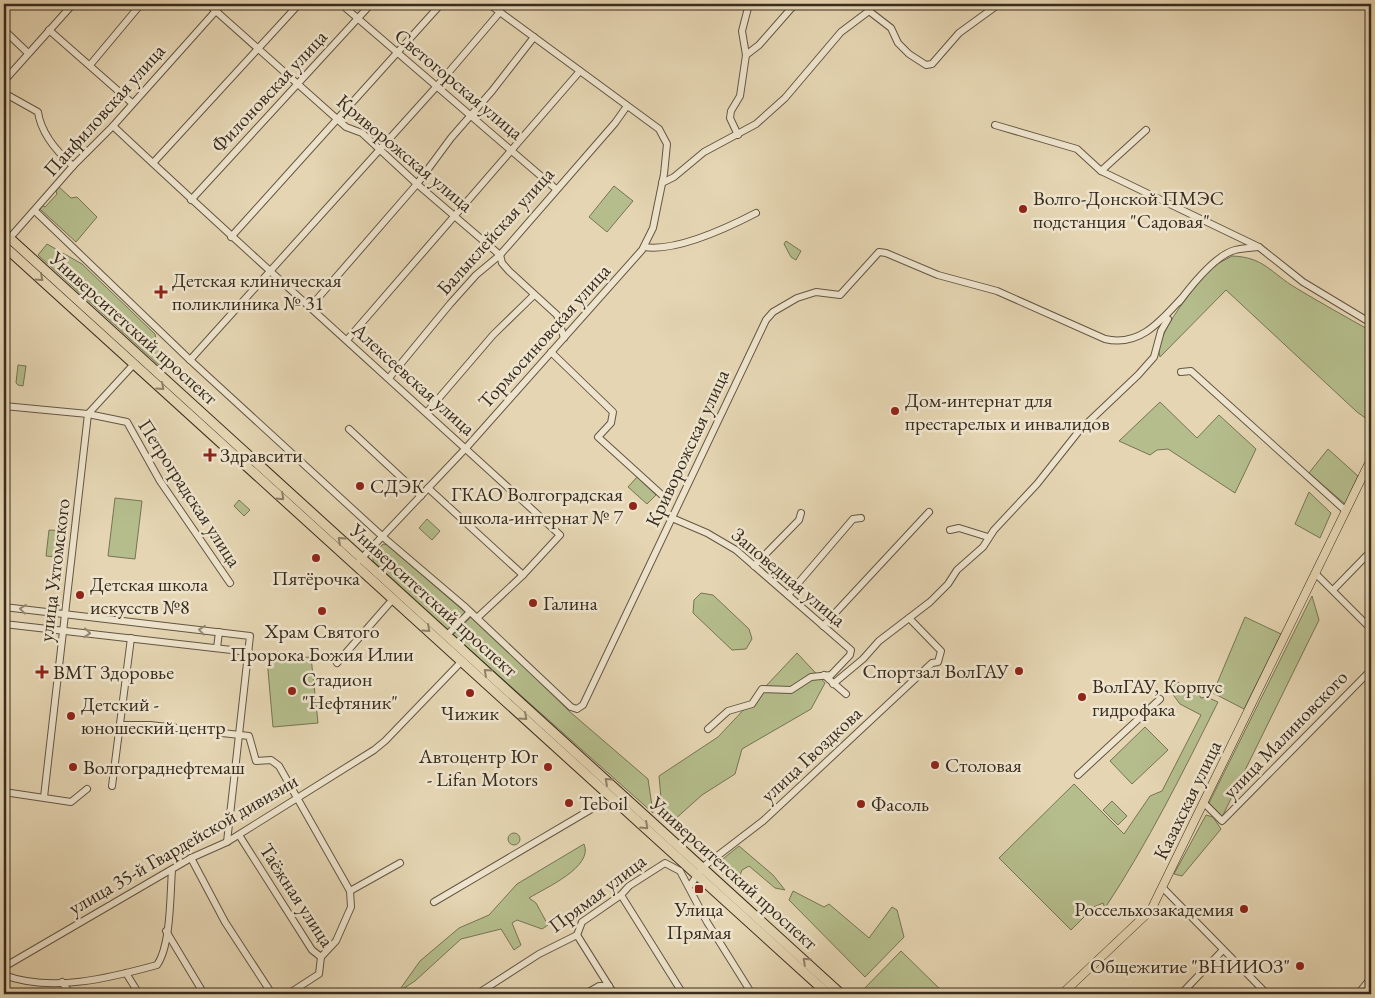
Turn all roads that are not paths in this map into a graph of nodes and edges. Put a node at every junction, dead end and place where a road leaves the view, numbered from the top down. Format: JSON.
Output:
{"nodes":[{"id":1,"x":73,"y":4,"type":"edge"},
{"id":2,"x":141,"y":4,"type":"edge"},
{"id":3,"x":208,"y":4,"type":"edge"},
{"id":4,"x":222,"y":4,"type":"edge"},
{"id":5,"x":299,"y":4,"type":"edge"},
{"id":6,"x":341,"y":4,"type":"edge"},
{"id":7,"x":371,"y":4,"type":"edge"},
{"id":8,"x":441,"y":4,"type":"edge"},
{"id":9,"x":489,"y":4,"type":"edge"},
{"id":10,"x":749,"y":4,"type":"edge"},
{"id":11,"x":795,"y":4,"type":"edge"},
{"id":12,"x":873,"y":4,"type":"edge"},
{"id":13,"x":999,"y":4,"type":"edge"},
{"id":14,"x":216,"y":11,"type":"junction"},
{"id":15,"x":869,"y":11,"type":"junction"},
{"id":16,"x":500,"y":12,"type":"junction"},
{"id":17,"x":358,"y":19,"type":"junction"},
{"id":18,"x":4,"y":30,"type":"edge"},
{"id":19,"x":50,"y":30,"type":"junction"},
{"id":20,"x":534,"y":37,"type":"junction"},
{"id":21,"x":258,"y":50,"type":"junction"},
{"id":22,"x":398,"y":52,"type":"junction"},
{"id":23,"x":28,"y":53,"type":"junction"},
{"id":24,"x":746,"y":55,"type":"junction"},
{"id":25,"x":90,"y":65,"type":"junction"},
{"id":26,"x":580,"y":71,"type":"junction"},
{"id":27,"x":4,"y":81,"type":"edge"},
{"id":28,"x":298,"y":83,"type":"junction"},
{"id":29,"x":437,"y":86,"type":"junction"},
{"id":30,"x":4,"y":93,"type":"edge"},
{"id":31,"x":132,"y":103,"type":"junction"},
{"id":32,"x":627,"y":106,"type":"junction"},
{"id":33,"x":471,"y":116,"type":"junction"},
{"id":34,"x":337,"y":120,"type":"junction"},
{"id":35,"x":995,"y":125,"type":"dead end"},
{"id":36,"x":113,"y":126,"type":"junction"},
{"id":37,"x":1146,"y":130,"type":"dead end"},
{"id":38,"x":738,"y":135,"type":"junction"},
{"id":39,"x":378,"y":149,"type":"junction"},
{"id":40,"x":512,"y":150,"type":"junction"},
{"id":41,"x":153,"y":164,"type":"junction"},
{"id":42,"x":73,"y":166,"type":"junction"},
{"id":43,"x":1101,"y":170,"type":"junction"},
{"id":44,"x":662,"y":183,"type":"junction"},
{"id":45,"x":417,"y":184,"type":"junction"},
{"id":46,"x":556,"y":189,"type":"junction"},
{"id":47,"x":191,"y":200,"type":"junction"},
{"id":48,"x":35,"y":211,"type":"junction"},
{"id":49,"x":756,"y":213,"type":"dead end"},
{"id":50,"x":456,"y":216,"type":"junction"},
{"id":51,"x":231,"y":237,"type":"junction"},
{"id":52,"x":5,"y":242,"type":"edge"},
{"id":53,"x":644,"y":247,"type":"junction"},
{"id":54,"x":1259,"y":248,"type":"junction"},
{"id":55,"x":500,"y":255,"type":"junction"},
{"id":56,"x":272,"y":272,"type":"junction"},
{"id":57,"x":534,"y":295,"type":"junction"},
{"id":58,"x":1181,"y":300,"type":"junction"},
{"id":59,"x":311,"y":306,"type":"junction"},
{"id":60,"x":1371,"y":323,"type":"edge"},
{"id":61,"x":564,"y":338,"type":"junction"},
{"id":62,"x":348,"y":340,"type":"junction"},
{"id":63,"x":552,"y":352,"type":"junction"},
{"id":64,"x":190,"y":360,"type":"junction"},
{"id":65,"x":134,"y":364,"type":"junction"},
{"id":66,"x":1181,"y":372,"type":"dead end"},
{"id":67,"x":389,"y":378,"type":"junction"},
{"id":68,"x":4,"y":406,"type":"edge"},
{"id":69,"x":427,"y":412,"type":"junction"},
{"id":70,"x":88,"y":414,"type":"junction"},
{"id":71,"x":349,"y":429,"type":"dead end"},
{"id":72,"x":466,"y":448,"type":"junction"},
{"id":73,"x":1371,"y":459,"type":"edge"},
{"id":74,"x":428,"y":488,"type":"junction"},
{"id":75,"x":421,"y":496,"type":"junction"},
{"id":76,"x":663,"y":496,"type":"dead end"},
{"id":77,"x":1346,"y":511,"type":"junction"},
{"id":78,"x":929,"y":512,"type":"dead end"},
{"id":79,"x":801,"y":513,"type":"dead end"},
{"id":80,"x":672,"y":518,"type":"junction"},
{"id":81,"x":861,"y":518,"type":"dead end"},
{"id":82,"x":950,"y":530,"type":"dead end"},
{"id":83,"x":383,"y":537,"type":"junction"},
{"id":84,"x":988,"y":537,"type":"junction"},
{"id":85,"x":1371,"y":551,"type":"edge"},
{"id":86,"x":358,"y":562,"type":"junction"},
{"id":87,"x":754,"y":566,"type":"junction"},
{"id":88,"x":1316,"y":574,"type":"junction"},
{"id":89,"x":523,"y":575,"type":"junction"},
{"id":90,"x":230,"y":583,"type":"dead end"},
{"id":91,"x":1333,"y":590,"type":"junction"},
{"id":92,"x":788,"y":595,"type":"junction"},
{"id":93,"x":393,"y":599,"type":"junction"},
{"id":94,"x":4,"y":607,"type":"edge"},
{"id":95,"x":470,"y":612,"type":"junction"},
{"id":96,"x":65,"y":614,"type":"junction"},
{"id":97,"x":477,"y":618,"type":"junction"},
{"id":98,"x":909,"y":618,"type":"junction"},
{"id":99,"x":4,"y":624,"type":"edge"},
{"id":100,"x":823,"y":626,"type":"junction"},
{"id":101,"x":1370,"y":626,"type":"edge"},
{"id":102,"x":64,"y":631,"type":"junction"},
{"id":103,"x":219,"y":632,"type":"junction"},
{"id":104,"x":447,"y":635,"type":"junction"},
{"id":105,"x":131,"y":638,"type":"junction"},
{"id":106,"x":217,"y":648,"type":"junction"},
{"id":107,"x":248,"y":652,"type":"junction"},
{"id":108,"x":462,"y":661,"type":"junction"},
{"id":109,"x":337,"y":663,"type":"dead end"},
{"id":110,"x":1371,"y":670,"type":"edge"},
{"id":111,"x":824,"y":675,"type":"junction"},
{"id":112,"x":833,"y":684,"type":"junction"},
{"id":113,"x":846,"y":694,"type":"dead end"},
{"id":114,"x":1160,"y":699,"type":"dead end"},
{"id":115,"x":571,"y":707,"type":"joint"},
{"id":116,"x":120,"y":725,"type":"junction"},
{"id":117,"x":708,"y":729,"type":"dead end"},
{"id":118,"x":240,"y":735,"type":"junction"},
{"id":119,"x":1078,"y":775,"type":"dead end"},
{"id":120,"x":112,"y":786,"type":"dead end"},
{"id":121,"x":87,"y":789,"type":"dead end"},
{"id":122,"x":4,"y":792,"type":"edge"},
{"id":123,"x":44,"y":797,"type":"junction"},
{"id":124,"x":298,"y":798,"type":"junction"},
{"id":125,"x":1204,"y":803,"type":"junction"},
{"id":126,"x":624,"y":807,"type":"junction"},
{"id":127,"x":239,"y":835,"type":"junction"},
{"id":128,"x":227,"y":842,"type":"junction"},
{"id":129,"x":191,"y":858,"type":"junction"},
{"id":130,"x":400,"y":862,"type":"dead end"},
{"id":131,"x":703,"y":866,"type":"junction"},
{"id":132,"x":172,"y":870,"type":"junction"},
{"id":133,"x":697,"y":874,"type":"junction"},
{"id":134,"x":689,"y":887,"type":"junction"},
{"id":135,"x":1163,"y":888,"type":"junction"},
{"id":136,"x":350,"y":891,"type":"junction"},
{"id":137,"x":621,"y":895,"type":"junction"},
{"id":138,"x":434,"y":902,"type":"dead end"},
{"id":139,"x":166,"y":931,"type":"junction"},
{"id":140,"x":577,"y":935,"type":"junction"},
{"id":141,"x":779,"y":944,"type":"junction"},
{"id":142,"x":1222,"y":951,"type":"junction"},
{"id":143,"x":321,"y":957,"type":"junction"},
{"id":144,"x":4,"y":967,"type":"edge"},
{"id":145,"x":126,"y":973,"type":"junction"},
{"id":146,"x":4,"y":975,"type":"edge"},
{"id":147,"x":1371,"y":978,"type":"edge"},
{"id":148,"x":62,"y":982,"type":"junction"},
{"id":149,"x":609,"y":986,"type":"junction"},
{"id":150,"x":70,"y":994,"type":"edge"},
{"id":151,"x":139,"y":994,"type":"edge"},
{"id":152,"x":204,"y":994,"type":"edge"},
{"id":153,"x":272,"y":994,"type":"edge"},
{"id":154,"x":288,"y":994,"type":"edge"},
{"id":155,"x":477,"y":994,"type":"edge"},
{"id":156,"x":585,"y":994,"type":"edge"},
{"id":157,"x":614,"y":994,"type":"edge"},
{"id":158,"x":682,"y":994,"type":"edge"},
{"id":159,"x":752,"y":994,"type":"edge"},
{"id":160,"x":828,"y":994,"type":"edge"},
{"id":161,"x":842,"y":994,"type":"edge"},
{"id":162,"x":1062,"y":994,"type":"edge"},
{"id":163,"x":1180,"y":994,"type":"edge"},
{"id":164,"x":1267,"y":994,"type":"edge"},
{"id":165,"x":1358,"y":994,"type":"edge"}],
"edges":[{"from":1,"to":19,"type":"street"},
{"from":2,"to":25,"type":"street"},
{"from":3,"to":14,"type":"street","name":"Криворожская улица"},
{"from":4,"to":14,"type":"street","name":"Панфиловская улица"},
{"from":5,"to":21,"type":"street"},
{"from":6,"to":17,"type":"street","name":"Светогорская улица"},
{"from":7,"to":17,"type":"street","name":"Филоновская улица"},
{"from":8,"to":22,"type":"street"},
{"from":9,"to":16,"type":"street"},
{"from":10,"to":24,"type":"street"},
{"from":11,"to":24,"type":"street"},
{"from":12,"to":15,"type":"street"},
{"from":13,"to":15,"type":"street"},
{"from":14,"to":21,"type":"street","name":"Криворожская улица"},
{"from":14,"to":31,"type":"street","name":"Панфиловская улица"},
{"from":15,"to":38,"type":"street"},
{"from":16,"to":20,"type":"street"},
{"from":16,"to":29,"type":"street"},
{"from":17,"to":22,"type":"street","name":"Светогорская улица"},
{"from":17,"to":28,"type":"street","name":"Филоновская улица"},
{"from":18,"to":23,"type":"street"},
{"from":19,"to":23,"type":"street"},
{"from":19,"to":25,"type":"street"},
{"from":20,"to":26,"type":"street"},
{"from":20,"to":33,"type":"street"},
{"from":21,"to":28,"type":"street","name":"Криворожская улица"},
{"from":21,"to":41,"type":"street"},
{"from":22,"to":29,"type":"street","name":"Светогорская улица"},
{"from":22,"to":34,"type":"street"},
{"from":23,"to":27,"type":"street"},
{"from":24,"to":38,"type":"street"},
{"from":25,"to":31,"type":"street"},
{"from":26,"to":32,"type":"street"},
{"from":26,"to":40,"type":"street"},
{"from":28,"to":34,"type":"street","name":"Криворожская улица"},
{"from":28,"to":47,"type":"street","name":"Филоновская улица"},
{"from":29,"to":33,"type":"street","name":"Светогорская улица"},
{"from":29,"to":39,"type":"street"},
{"from":30,"to":42,"type":"street"},
{"from":31,"to":36,"type":"street","name":"Панфиловская улица"},
{"from":32,"to":44,"type":"street","name":"Тормосиновская улица"},
{"from":32,"to":46,"type":"street","name":"Балыклейская улица"},
{"from":33,"to":40,"type":"street","name":"Светогорская улица"},
{"from":33,"to":45,"type":"street"},
{"from":34,"to":39,"type":"street","name":"Криворожская улица"},
{"from":34,"to":51,"type":"street"},
{"from":35,"to":43,"type":"street"},
{"from":36,"to":41,"type":"street","name":"Алексеевская улица"},
{"from":36,"to":42,"type":"street","name":"Панфиловская улица"},
{"from":37,"to":43,"type":"street"},
{"from":38,"to":44,"type":"street"},
{"from":39,"to":45,"type":"street","name":"Криворожская улица"},
{"from":39,"to":56,"type":"street"},
{"from":40,"to":46,"type":"street","name":"Светогорская улица"},
{"from":40,"to":50,"type":"street"},
{"from":41,"to":47,"type":"street","name":"Алексеевская улица"},
{"from":42,"to":48,"type":"street","name":"Панфиловская улица"},
{"from":43,"to":54,"type":"street"},
{"from":44,"to":53,"type":"street","name":"Тормосиновская улица"},
{"from":45,"to":50,"type":"street","name":"Криворожская улица"},
{"from":45,"to":59,"type":"street"},
{"from":46,"to":55,"type":"street","name":"Балыклейская улица"},
{"from":47,"to":51,"type":"street","name":"Алексеевская улица"},
{"from":48,"to":52,"type":"street","name":"Панфиловская улица"},
{"from":48,"to":64,"type":"street","name":"Университетский проспект"},
{"from":49,"to":53,"type":"street"},
{"from":50,"to":55,"type":"street","name":"Криворожская улица"},
{"from":50,"to":62,"type":"street"},
{"from":51,"to":56,"type":"street","name":"Алексеевская улица"},
{"from":52,"to":65,"type":"highway","name":"Университетский проспект","one_way":true},
{"from":86,"to":52,"type":"highway","name":"Университетский проспект","one_way":true},
{"from":53,"to":61,"type":"street","name":"Тормосиновская улица"},
{"from":54,"to":58,"type":"street"},
{"from":54,"to":60,"type":"street"},
{"from":55,"to":57,"type":"street","name":"Криворожская улица"},
{"from":55,"to":67,"type":"street","name":"Балыклейская улица"},
{"from":56,"to":59,"type":"street","name":"Алексеевская улица"},
{"from":56,"to":64,"type":"street"},
{"from":57,"to":61,"type":"street","name":"Криворожская улица"},
{"from":57,"to":69,"type":"street"},
{"from":58,"to":80,"type":"street","name":"Криворожская улица"},
{"from":58,"to":84,"type":"street"},
{"from":59,"to":62,"type":"street","name":"Алексеевская улица"},
{"from":61,"to":63,"type":"street","name":"Тормосиновская улица"},
{"from":62,"to":67,"type":"street","name":"Алексеевская улица"},
{"from":63,"to":72,"type":"street","name":"Тормосиновская улица"},
{"from":63,"to":76,"type":"street"},
{"from":64,"to":83,"type":"street","name":"Университетский проспект"},
{"from":65,"to":70,"type":"street"},
{"from":65,"to":86,"type":"highway","name":"Университетский проспект","one_way":true},
{"from":66,"to":77,"type":"street"},
{"from":67,"to":69,"type":"street","name":"Алексеевская улица"},
{"from":68,"to":70,"type":"street","name":"Петроградская улица"},
{"from":69,"to":72,"type":"street","name":"Алексеевская улица"},
{"from":70,"to":90,"type":"street","name":"Петроградская улица"},
{"from":70,"to":96,"type":"street","name":"улица Ухтомского"},
{"from":71,"to":75,"type":"street"},
{"from":72,"to":74,"type":"street","name":"Тормосиновская улица"},
{"from":72,"to":89,"type":"street","name":"Алексеевская улица"},
{"from":73,"to":77,"type":"main road","name":"Казахская улица"},
{"from":74,"to":75,"type":"street","name":"Тормосиновская улица"},
{"from":74,"to":89,"type":"street"},
{"from":75,"to":83,"type":"street","name":"Тормосиновская улица"},
{"from":77,"to":88,"type":"main road","name":"Казахская улица"},
{"from":78,"to":100,"type":"street"},
{"from":79,"to":87,"type":"street"},
{"from":80,"to":87,"type":"street","name":"Заповедная улица"},
{"from":80,"to":115,"type":"street","name":"Криворожская улица"},
{"from":81,"to":92,"type":"street"},
{"from":82,"to":84,"type":"street"},
{"from":83,"to":86,"type":"street","name":"Тормосиновская улица"},
{"from":83,"to":95,"type":"street","name":"Университетский проспект"},
{"from":84,"to":98,"type":"street"},
{"from":85,"to":91,"type":"street"},
{"from":86,"to":93,"type":"highway","name":"Университетский проспект"},
{"from":86,"to":104,"type":"highway","name":"Университетский проспект"},
{"from":87,"to":92,"type":"street","name":"Заповедная улица"},
{"from":88,"to":91,"type":"street"},
{"from":88,"to":125,"type":"main road","name":"Казахская улица"},
{"from":89,"to":97,"type":"street"},
{"from":91,"to":101,"type":"street"},
{"from":92,"to":100,"type":"street","name":"Заповедная улица"},
{"from":93,"to":108,"type":"highway","name":"Университетский проспект","one_way":true},
{"from":93,"to":109,"type":"street"},
{"from":96,"to":94,"type":"street","one_way":true},
{"from":95,"to":97,"type":"street","name":"Университетский проспект"},
{"from":95,"to":104,"type":"street"},
{"from":96,"to":102,"type":"street","name":"улица Ухтомского"},
{"from":103,"to":96,"type":"street","one_way":true},
{"from":97,"to":115,"type":"street","name":"Университетский проспект"},
{"from":98,"to":112,"type":"street"},
{"from":98,"to":131,"type":"street","name":"улица Гвоздкова"},
{"from":99,"to":102,"type":"street"},
{"from":100,"to":111,"type":"street","name":"Заповедная улица"},
{"from":102,"to":105,"type":"street","one_way":true},
{"from":102,"to":123,"type":"street","name":"улица Ухтомского"},
{"from":103,"to":106,"type":"street"},
{"from":103,"to":107,"type":"street"},
{"from":131,"to":104,"type":"highway","name":"Университетский проспект","one_way":true},
{"from":105,"to":106,"type":"street"},
{"from":105,"to":116,"type":"street"},
{"from":106,"to":107,"type":"street"},
{"from":107,"to":118,"type":"street"},
{"from":108,"to":124,"type":"street","name":"улица 35-й Гвардейской дивизии"},
{"from":108,"to":126,"type":"highway","name":"Университетский проспект","one_way":true},
{"from":110,"to":125,"type":"street","name":"улица Малиновского"},
{"from":111,"to":112,"type":"street"},
{"from":111,"to":117,"type":"street"},
{"from":112,"to":113,"type":"street"},
{"from":114,"to":119,"type":"street"},
{"from":116,"to":118,"type":"street"},
{"from":116,"to":120,"type":"street"},
{"from":118,"to":124,"type":"street"},
{"from":118,"to":128,"type":"street"},
{"from":121,"to":123,"type":"street"},
{"from":122,"to":123,"type":"street"},
{"from":124,"to":127,"type":"street","name":"улица 35-й Гвардейской дивизии"},
{"from":124,"to":136,"type":"street"},
{"from":125,"to":135,"type":"main road","name":"Казахская улица"},
{"from":126,"to":133,"type":"highway","name":"Университетский проспект","one_way":true},
{"from":126,"to":138,"type":"street"},
{"from":127,"to":128,"type":"street","name":"улица 35-й Гвардейской дивизии"},
{"from":127,"to":143,"type":"street","name":"Таёжная улица"},
{"from":128,"to":129,"type":"street","name":"улица 35-й Гвардейской дивизии"},
{"from":129,"to":132,"type":"street","name":"улица 35-й Гвардейской дивизии"},
{"from":129,"to":153,"type":"street"},
{"from":130,"to":136,"type":"street"},
{"from":131,"to":133,"type":"street","name":"улица Гвоздкова"},
{"from":131,"to":141,"type":"highway","name":"Университетский проспект"},
{"from":132,"to":139,"type":"street"},
{"from":132,"to":144,"type":"street","name":"улица 35-й Гвардейской дивизии"},
{"from":133,"to":134,"type":"street","name":"улица Гвоздкова"},
{"from":133,"to":141,"type":"highway","name":"Университетский проспект"},
{"from":134,"to":137,"type":"street","name":"Прямая улица"},
{"from":134,"to":159,"type":"street"},
{"from":135,"to":142,"type":"street"},
{"from":135,"to":162,"type":"main road","name":"Казахская улица"},
{"from":136,"to":143,"type":"street"},
{"from":137,"to":140,"type":"street","name":"Прямая улица"},
{"from":137,"to":158,"type":"street"},
{"from":139,"to":145,"type":"street"},
{"from":139,"to":152,"type":"street"},
{"from":140,"to":149,"type":"street"},
{"from":140,"to":155,"type":"street","name":"Прямая улица"},
{"from":141,"to":160,"type":"highway","name":"Университетский проспект"},
{"from":161,"to":141,"type":"highway","name":"Университетский проспект","one_way":true},
{"from":142,"to":163,"type":"street"},
{"from":142,"to":164,"type":"street"},
{"from":143,"to":154,"type":"street","name":"Таёжная улица"},
{"from":145,"to":148,"type":"street"},
{"from":145,"to":151,"type":"street"},
{"from":146,"to":148,"type":"street"},
{"from":147,"to":165,"type":"street"},
{"from":148,"to":150,"type":"street"},
{"from":149,"to":156,"type":"street"},
{"from":149,"to":157,"type":"street"}]}
